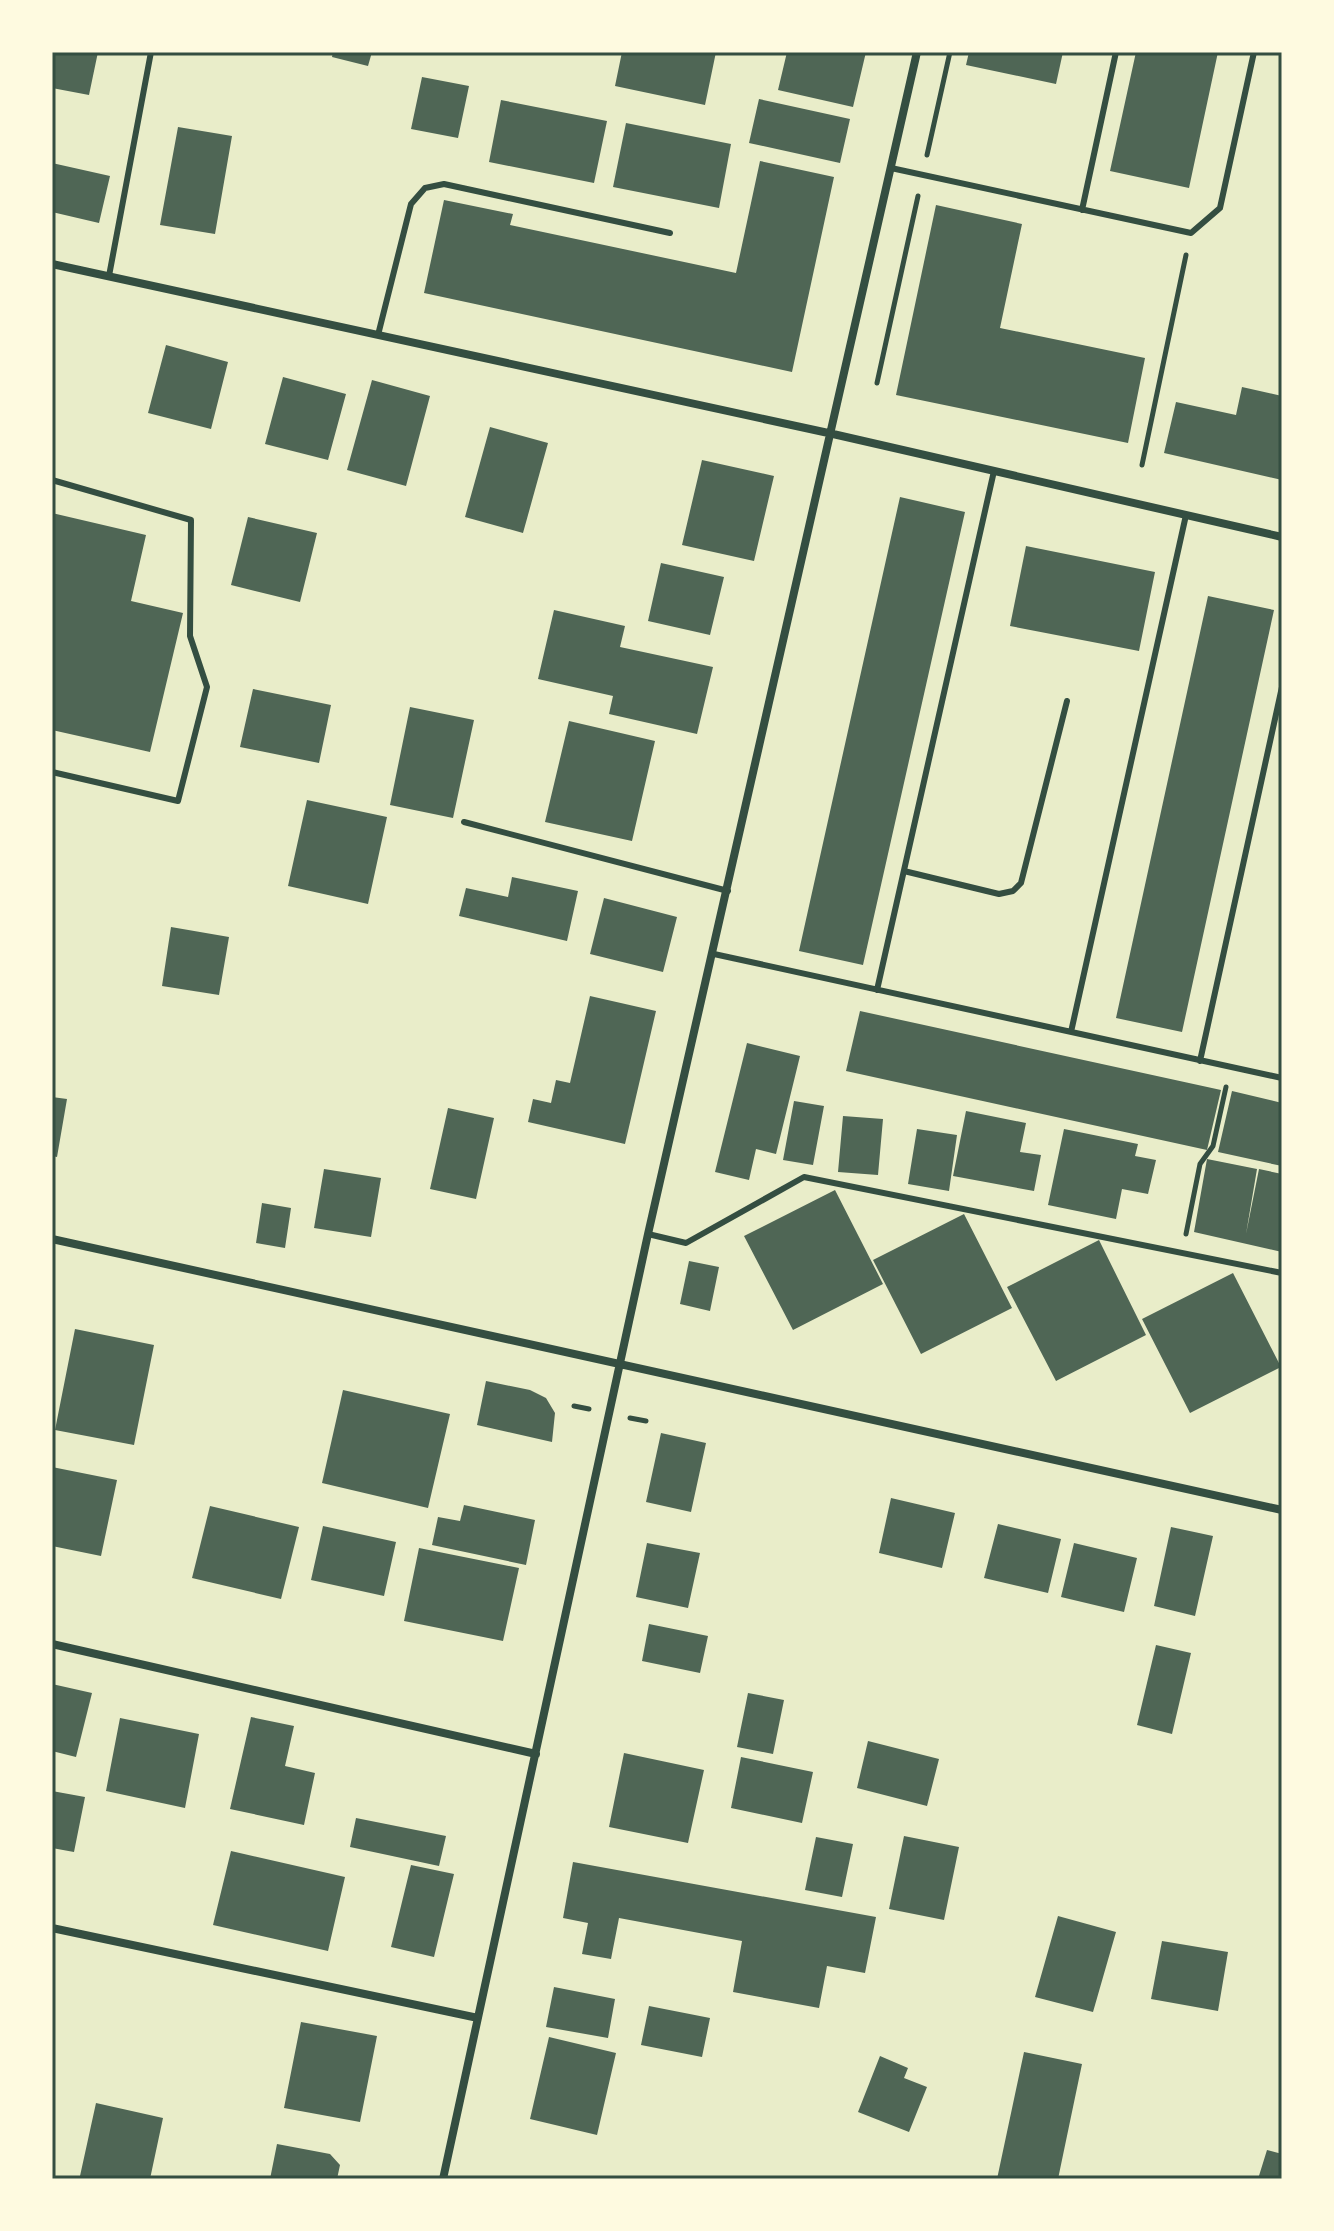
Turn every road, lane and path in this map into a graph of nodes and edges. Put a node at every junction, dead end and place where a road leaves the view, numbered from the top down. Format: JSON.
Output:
{"nodes":[{"id":1,"x":151,"y":52,"type":"edge"},
{"id":2,"x":917,"y":52,"type":"edge"},
{"id":3,"x":950,"y":52,"type":"edge"},
{"id":4,"x":1116,"y":52,"type":"edge"},
{"id":5,"x":1254,"y":52,"type":"edge"},
{"id":6,"x":891,"y":168,"type":"junction"},
{"id":7,"x":923,"y":175,"type":"junction"},
{"id":8,"x":1082,"y":210,"type":"junction"},
{"id":9,"x":670,"y":233,"type":"dead end"},
{"id":10,"x":1191,"y":233,"type":"junction"},
{"id":11,"x":52,"y":264,"type":"edge"},
{"id":12,"x":109,"y":276,"type":"junction"},
{"id":13,"x":378,"y":335,"type":"junction"},
{"id":14,"x":877,"y":383,"type":"dead end"},
{"id":15,"x":833,"y":434,"type":"junction"},
{"id":16,"x":1142,"y":465,"type":"dead end"},
{"id":17,"x":994,"y":471,"type":"junction"},
{"id":18,"x":52,"y":480,"type":"edge"},
{"id":19,"x":1186,"y":515,"type":"junction"},
{"id":20,"x":1282,"y":537,"type":"edge"},
{"id":21,"x":1282,"y":687,"type":"edge"},
{"id":22,"x":1067,"y":701,"type":"dead end"},
{"id":23,"x":52,"y":772,"type":"edge"},
{"id":24,"x":464,"y":822,"type":"dead end"},
{"id":25,"x":904,"y":871,"type":"junction"},
{"id":26,"x":728,"y":891,"type":"junction"},
{"id":27,"x":714,"y":954,"type":"junction"},
{"id":28,"x":877,"y":990,"type":"junction"},
{"id":29,"x":1071,"y":1032,"type":"junction"},
{"id":30,"x":1200,"y":1061,"type":"junction"},
{"id":31,"x":1282,"y":1078,"type":"edge"},
{"id":32,"x":1226,"y":1090,"type":"dead end"},
{"id":33,"x":648,"y":1234,"type":"junction"},
{"id":34,"x":52,"y":1239,"type":"edge"},
{"id":35,"x":1182,"y":1253,"type":"junction"},
{"id":36,"x":1282,"y":1273,"type":"edge"},
{"id":37,"x":620,"y":1362,"type":"junction"},
{"id":38,"x":1282,"y":1510,"type":"edge"},
{"id":39,"x":52,"y":1644,"type":"edge"},
{"id":40,"x":536,"y":1754,"type":"junction"},
{"id":41,"x":52,"y":1928,"type":"edge"},
{"id":42,"x":478,"y":2018,"type":"junction"},
{"id":43,"x":443,"y":2179,"type":"edge"}],
"edges":[{"from":1,"to":12,"type":"lane"},
{"from":2,"to":6,"type":"street"},
{"from":3,"to":7,"type":"path"},
{"from":4,"to":8,"type":"lane"},
{"from":5,"to":10,"type":"lane"},
{"from":6,"to":7,"type":"lane"},
{"from":6,"to":15,"type":"street"},
{"from":7,"to":8,"type":"lane"},
{"from":7,"to":14,"type":"path"},
{"from":8,"to":10,"type":"lane"},
{"from":9,"to":13,"type":"lane"},
{"from":10,"to":16,"type":"path"},
{"from":11,"to":12,"type":"street"},
{"from":12,"to":13,"type":"street"},
{"from":13,"to":15,"type":"street"},
{"from":15,"to":17,"type":"street"},
{"from":15,"to":26,"type":"street"},
{"from":17,"to":19,"type":"street"},
{"from":17,"to":25,"type":"lane"},
{"from":18,"to":23,"type":"lane"},
{"from":19,"to":20,"type":"street"},
{"from":19,"to":29,"type":"lane"},
{"from":21,"to":30,"type":"lane"},
{"from":22,"to":25,"type":"lane"},
{"from":24,"to":26,"type":"lane"},
{"from":25,"to":28,"type":"lane"},
{"from":26,"to":27,"type":"street"},
{"from":27,"to":28,"type":"lane"},
{"from":27,"to":33,"type":"street"},
{"from":28,"to":29,"type":"lane"},
{"from":29,"to":30,"type":"lane"},
{"from":30,"to":31,"type":"lane"},
{"from":32,"to":35,"type":"path"},
{"from":33,"to":35,"type":"lane"},
{"from":33,"to":37,"type":"street"},
{"from":34,"to":37,"type":"street"},
{"from":35,"to":36,"type":"lane"},
{"from":37,"to":38,"type":"street"},
{"from":37,"to":40,"type":"street"},
{"from":39,"to":40,"type":"street"},
{"from":40,"to":42,"type":"street"},
{"from":41,"to":42,"type":"street"},
{"from":42,"to":43,"type":"street"}]}
